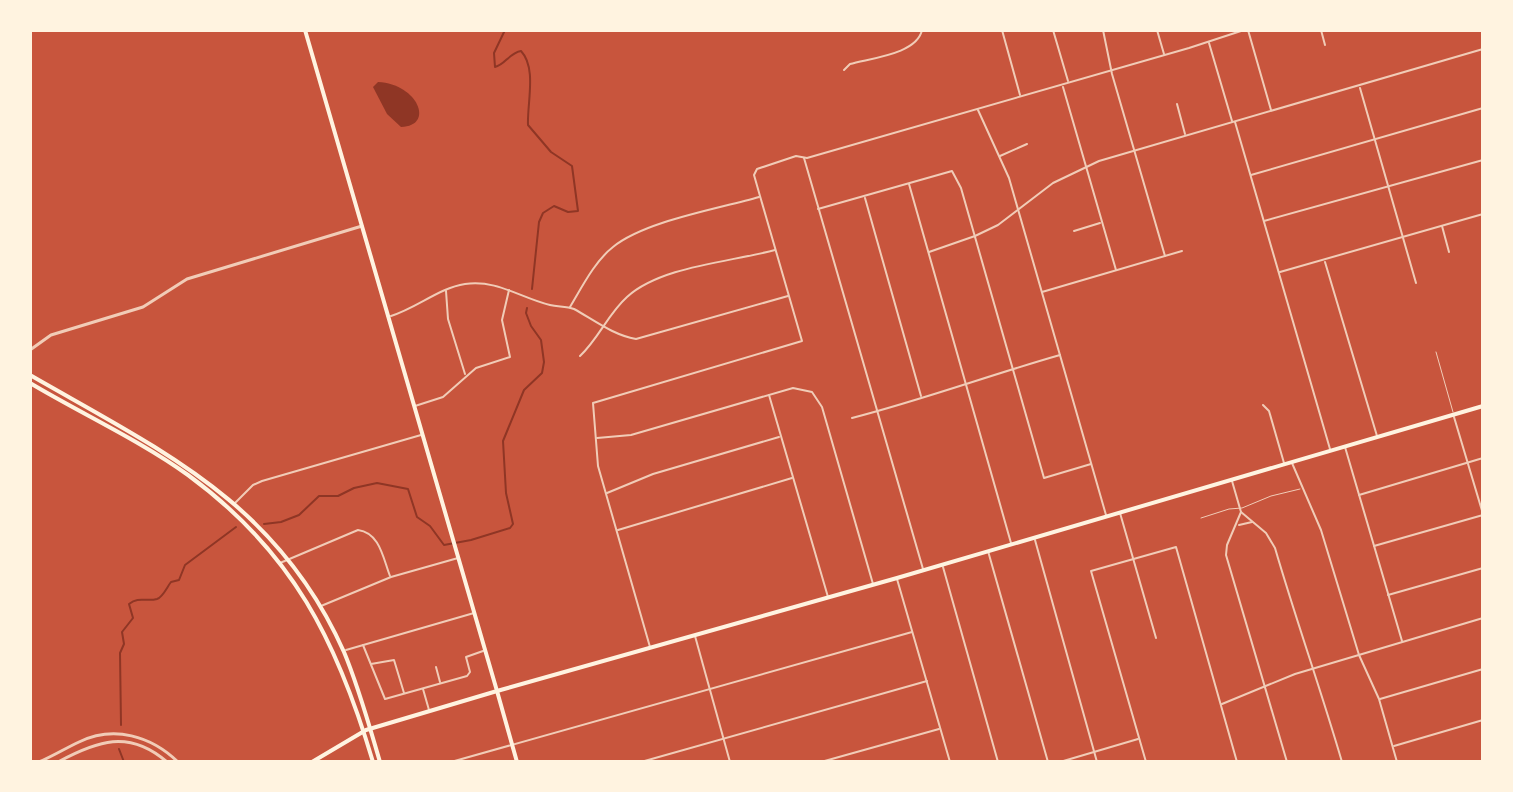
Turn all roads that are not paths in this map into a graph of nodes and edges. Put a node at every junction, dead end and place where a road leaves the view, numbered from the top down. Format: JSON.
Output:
{"nodes":[{"id":1,"x":305,"y":30,"type":"edge"},
{"id":2,"x":922,"y":30,"type":"edge"},
{"id":3,"x":1002,"y":30,"type":"edge"},
{"id":4,"x":1053,"y":30,"type":"edge"},
{"id":5,"x":1103,"y":30,"type":"edge"},
{"id":6,"x":1157,"y":30,"type":"edge"},
{"id":7,"x":1246,"y":30,"type":"edge"},
{"id":8,"x":1321,"y":30,"type":"edge"},
{"id":9,"x":1209,"y":42,"type":"junction"},
{"id":10,"x":1325,"y":45,"type":"dead end"},
{"id":11,"x":1483,"y":49,"type":"edge"},
{"id":12,"x":1164,"y":55,"type":"junction"},
{"id":13,"x":844,"y":70,"type":"dead end"},
{"id":14,"x":1112,"y":70,"type":"junction"},
{"id":15,"x":1068,"y":83,"type":"junction"},
{"id":16,"x":1062,"y":84,"type":"junction"},
{"id":17,"x":1359,"y":86,"type":"junction"},
{"id":18,"x":1021,"y":96,"type":"junction"},
{"id":19,"x":1177,"y":104,"type":"dead end"},
{"id":20,"x":1483,"y":108,"type":"edge"},
{"id":21,"x":978,"y":109,"type":"junction"},
{"id":22,"x":1271,"y":111,"type":"junction"},
{"id":23,"x":1234,"y":122,"type":"junction"},
{"id":24,"x":1186,"y":135,"type":"junction"},
{"id":25,"x":1374,"y":140,"type":"junction"},
{"id":26,"x":1027,"y":144,"type":"dead end"},
{"id":27,"x":1134,"y":151,"type":"junction"},
{"id":28,"x":1000,"y":156,"type":"junction"},
{"id":29,"x":804,"y":158,"type":"junction"},
{"id":30,"x":1483,"y":160,"type":"edge"},
{"id":31,"x":1085,"y":166,"type":"junction"},
{"id":32,"x":1251,"y":175,"type":"junction"},
{"id":33,"x":909,"y":183,"type":"junction"},
{"id":34,"x":1388,"y":187,"type":"junction"},
{"id":35,"x":760,"y":196,"type":"junction"},
{"id":36,"x":864,"y":196,"type":"junction"},
{"id":37,"x":818,"y":209,"type":"junction"},
{"id":38,"x":1018,"y":210,"type":"junction"},
{"id":39,"x":1483,"y":214,"type":"edge"},
{"id":40,"x":1263,"y":221,"type":"junction"},
{"id":41,"x":1101,"y":223,"type":"junction"},
{"id":42,"x":362,"y":226,"type":"junction"},
{"id":43,"x":1442,"y":226,"type":"junction"},
{"id":44,"x":1074,"y":231,"type":"dead end"},
{"id":45,"x":975,"y":236,"type":"junction"},
{"id":46,"x":1403,"y":238,"type":"junction"},
{"id":47,"x":776,"y":250,"type":"junction"},
{"id":48,"x":1182,"y":251,"type":"dead end"},
{"id":49,"x":929,"y":252,"type":"junction"},
{"id":50,"x":1449,"y":252,"type":"dead end"},
{"id":51,"x":1165,"y":256,"type":"junction"},
{"id":52,"x":1324,"y":260,"type":"junction"},
{"id":53,"x":1116,"y":270,"type":"junction"},
{"id":54,"x":1278,"y":273,"type":"junction"},
{"id":55,"x":1416,"y":283,"type":"dead end"},
{"id":56,"x":447,"y":289,"type":"junction"},
{"id":57,"x":509,"y":290,"type":"junction"},
{"id":58,"x":1042,"y":292,"type":"junction"},
{"id":59,"x":789,"y":295,"type":"junction"},
{"id":60,"x":570,"y":307,"type":"junction"},
{"id":61,"x":388,"y":317,"type":"junction"},
{"id":62,"x":605,"y":327,"type":"junction"},
{"id":63,"x":30,"y":350,"type":"edge"},
{"id":64,"x":1436,"y":352,"type":"dead end"},
{"id":65,"x":1060,"y":355,"type":"junction"},
{"id":66,"x":580,"y":356,"type":"dead end"},
{"id":67,"x":1013,"y":368,"type":"junction"},
{"id":68,"x":30,"y":375,"type":"edge"},
{"id":69,"x":466,"y":375,"type":"junction"},
{"id":70,"x":30,"y":383,"type":"edge"},
{"id":71,"x":966,"y":383,"type":"junction"},
{"id":72,"x":768,"y":395,"type":"junction"},
{"id":73,"x":922,"y":397,"type":"junction"},
{"id":74,"x":1263,"y":405,"type":"dead end"},
{"id":75,"x":414,"y":406,"type":"junction"},
{"id":76,"x":1483,"y":406,"type":"edge"},
{"id":77,"x":877,"y":411,"type":"junction"},
{"id":78,"x":1454,"y":415,"type":"junction"},
{"id":79,"x":852,"y":418,"type":"dead end"},
{"id":80,"x":423,"y":435,"type":"junction"},
{"id":81,"x":780,"y":437,"type":"junction"},
{"id":82,"x":1377,"y":437,"type":"junction"},
{"id":83,"x":597,"y":438,"type":"junction"},
{"id":84,"x":1345,"y":446,"type":"junction"},
{"id":85,"x":1330,"y":450,"type":"junction"},
{"id":86,"x":1483,"y":458,"type":"edge"},
{"id":87,"x":1291,"y":462,"type":"junction"},
{"id":88,"x":1468,"y":463,"type":"junction"},
{"id":89,"x":1091,"y":464,"type":"junction"},
{"id":90,"x":1284,"y":464,"type":"junction"},
{"id":91,"x":792,"y":478,"type":"junction"},
{"id":92,"x":1231,"y":480,"type":"junction"},
{"id":93,"x":1303,"y":488,"type":"junction"},
{"id":94,"x":606,"y":494,"type":"junction"},
{"id":95,"x":1359,"y":495,"type":"junction"},
{"id":96,"x":234,"y":503,"type":"junction"},
{"id":97,"x":1240,"y":510,"type":"junction"},
{"id":98,"x":1120,"y":512,"type":"junction"},
{"id":99,"x":1483,"y":515,"type":"edge"},
{"id":100,"x":1106,"y":517,"type":"junction"},
{"id":101,"x":1201,"y":518,"type":"dead end"},
{"id":102,"x":1253,"y":521,"type":"junction"},
{"id":103,"x":1237,"y":527,"type":"junction"},
{"id":104,"x":616,"y":530,"type":"junction"},
{"id":105,"x":1034,"y":537,"type":"junction"},
{"id":106,"x":1011,"y":544,"type":"junction"},
{"id":107,"x":1374,"y":546,"type":"junction"},
{"id":108,"x":988,"y":551,"type":"junction"},
{"id":109,"x":459,"y":558,"type":"junction"},
{"id":110,"x":287,"y":559,"type":"junction"},
{"id":111,"x":1133,"y":559,"type":"junction"},
{"id":112,"x":280,"y":563,"type":"junction"},
{"id":113,"x":943,"y":565,"type":"junction"},
{"id":114,"x":1483,"y":568,"type":"edge"},
{"id":115,"x":924,"y":570,"type":"junction"},
{"id":116,"x":391,"y":577,"type":"junction"},
{"id":117,"x":897,"y":578,"type":"junction"},
{"id":118,"x":873,"y":585,"type":"junction"},
{"id":119,"x":1388,"y":595,"type":"junction"},
{"id":120,"x":828,"y":598,"type":"junction"},
{"id":121,"x":320,"y":607,"type":"junction"},
{"id":122,"x":475,"y":613,"type":"junction"},
{"id":123,"x":1483,"y":618,"type":"edge"},
{"id":124,"x":912,"y":632,"type":"junction"},
{"id":125,"x":695,"y":635,"type":"junction"},
{"id":126,"x":1156,"y":638,"type":"dead end"},
{"id":127,"x":1402,"y":642,"type":"junction"},
{"id":128,"x":363,"y":645,"type":"junction"},
{"id":129,"x":651,"y":648,"type":"junction"},
{"id":130,"x":486,"y":650,"type":"junction"},
{"id":131,"x":343,"y":651,"type":"junction"},
{"id":132,"x":1359,"y":655,"type":"junction"},
{"id":133,"x":371,"y":665,"type":"junction"},
{"id":134,"x":436,"y":667,"type":"dead end"},
{"id":135,"x":1313,"y":668,"type":"junction"},
{"id":136,"x":1483,"y":669,"type":"edge"},
{"id":137,"x":927,"y":681,"type":"junction"},
{"id":138,"x":441,"y":683,"type":"junction"},
{"id":139,"x":1265,"y":687,"type":"junction"},
{"id":140,"x":423,"y":689,"type":"junction"},
{"id":141,"x":710,"y":689,"type":"junction"},
{"id":142,"x":497,"y":691,"type":"junction"},
{"id":143,"x":404,"y":694,"type":"junction"},
{"id":144,"x":1379,"y":699,"type":"junction"},
{"id":145,"x":1221,"y":704,"type":"junction"},
{"id":146,"x":429,"y":711,"type":"junction"},
{"id":147,"x":1483,"y":720,"type":"edge"},
{"id":148,"x":370,"y":728,"type":"junction"},
{"id":149,"x":940,"y":729,"type":"junction"},
{"id":150,"x":364,"y":731,"type":"junction"},
{"id":151,"x":1139,"y":738,"type":"junction"},
{"id":152,"x":724,"y":739,"type":"junction"},
{"id":153,"x":512,"y":744,"type":"junction"},
{"id":154,"x":73,"y":745,"type":"junction"},
{"id":155,"x":1393,"y":747,"type":"junction"},
{"id":156,"x":1094,"y":751,"type":"junction"},
{"id":157,"x":77,"y":752,"type":"junction"},
{"id":158,"x":173,"y":757,"type":"junction"},
{"id":159,"x":43,"y":761,"type":"edge"},
{"id":160,"x":58,"y":762,"type":"edge"},
{"id":161,"x":167,"y":762,"type":"edge"},
{"id":162,"x":178,"y":762,"type":"edge"},
{"id":163,"x":312,"y":762,"type":"edge"},
{"id":164,"x":373,"y":762,"type":"edge"},
{"id":165,"x":380,"y":762,"type":"edge"},
{"id":166,"x":451,"y":762,"type":"edge"},
{"id":167,"x":517,"y":762,"type":"edge"},
{"id":168,"x":641,"y":762,"type":"edge"},
{"id":169,"x":730,"y":762,"type":"edge"},
{"id":170,"x":821,"y":762,"type":"edge"},
{"id":171,"x":950,"y":762,"type":"edge"},
{"id":172,"x":998,"y":762,"type":"edge"},
{"id":173,"x":1048,"y":762,"type":"edge"},
{"id":174,"x":1060,"y":762,"type":"edge"},
{"id":175,"x":1097,"y":762,"type":"edge"},
{"id":176,"x":1146,"y":762,"type":"edge"},
{"id":177,"x":1237,"y":762,"type":"edge"},
{"id":178,"x":1287,"y":762,"type":"edge"},
{"id":179,"x":1342,"y":762,"type":"edge"},
{"id":180,"x":1397,"y":762,"type":"edge"}],
"edges":[{"from":1,"to":42,"type":"main road"},
{"from":2,"to":13,"type":"street"},
{"from":3,"to":18,"type":"street"},
{"from":4,"to":15,"type":"street"},
{"from":5,"to":14,"type":"street"},
{"from":6,"to":12,"type":"street"},
{"from":7,"to":9,"type":"street"},
{"from":7,"to":22,"type":"street"},
{"from":8,"to":10,"type":"street"},
{"from":9,"to":12,"type":"street"},
{"from":9,"to":23,"type":"street"},
{"from":11,"to":17,"type":"street"},
{"from":12,"to":14,"type":"street"},
{"from":14,"to":15,"type":"street"},
{"from":14,"to":27,"type":"street"},
{"from":15,"to":16,"type":"street"},
{"from":16,"to":18,"type":"street"},
{"from":16,"to":31,"type":"street"},
{"from":17,"to":22,"type":"street"},
{"from":17,"to":25,"type":"street"},
{"from":18,"to":21,"type":"street"},
{"from":19,"to":24,"type":"street"},
{"from":20,"to":25,"type":"street"},
{"from":21,"to":28,"type":"street"},
{"from":21,"to":29,"type":"street"},
{"from":22,"to":23,"type":"street"},
{"from":23,"to":24,"type":"street"},
{"from":23,"to":32,"type":"street"},
{"from":24,"to":27,"type":"street"},
{"from":25,"to":32,"type":"street"},
{"from":25,"to":34,"type":"street"},
{"from":26,"to":28,"type":"street"},
{"from":27,"to":31,"type":"street"},
{"from":27,"to":51,"type":"street"},
{"from":28,"to":38,"type":"street"},
{"from":29,"to":35,"type":"street"},
{"from":29,"to":37,"type":"street"},
{"from":30,"to":34,"type":"street"},
{"from":31,"to":38,"type":"street"},
{"from":31,"to":41,"type":"street"},
{"from":32,"to":40,"type":"street"},
{"from":33,"to":36,"type":"street"},
{"from":33,"to":45,"type":"street"},
{"from":33,"to":49,"type":"street"},
{"from":34,"to":40,"type":"street"},
{"from":34,"to":46,"type":"street"},
{"from":35,"to":47,"type":"street"},
{"from":35,"to":60,"type":"street"},
{"from":36,"to":37,"type":"street"},
{"from":36,"to":73,"type":"street"},
{"from":37,"to":77,"type":"street"},
{"from":38,"to":45,"type":"street"},
{"from":38,"to":58,"type":"street"},
{"from":39,"to":43,"type":"street"},
{"from":40,"to":54,"type":"street"},
{"from":41,"to":44,"type":"street"},
{"from":41,"to":53,"type":"street"},
{"from":42,"to":61,"type":"main road"},
{"from":42,"to":63,"type":"street"},
{"from":43,"to":46,"type":"street"},
{"from":43,"to":50,"type":"street"},
{"from":45,"to":49,"type":"street"},
{"from":45,"to":67,"type":"street"},
{"from":46,"to":52,"type":"street"},
{"from":46,"to":55,"type":"street"},
{"from":47,"to":59,"type":"street"},
{"from":47,"to":62,"type":"street"},
{"from":48,"to":51,"type":"street"},
{"from":49,"to":71,"type":"street"},
{"from":51,"to":53,"type":"street"},
{"from":52,"to":54,"type":"street"},
{"from":52,"to":82,"type":"street"},
{"from":53,"to":58,"type":"street"},
{"from":54,"to":85,"type":"street"},
{"from":56,"to":57,"type":"street"},
{"from":56,"to":61,"type":"street"},
{"from":56,"to":69,"type":"street"},
{"from":57,"to":60,"type":"street"},
{"from":57,"to":69,"type":"street"},
{"from":58,"to":65,"type":"street"},
{"from":59,"to":62,"type":"street"},
{"from":59,"to":83,"type":"street"},
{"from":60,"to":62,"type":"street"},
{"from":61,"to":75,"type":"main road"},
{"from":62,"to":66,"type":"street"},
{"from":64,"to":78,"type":"lane"},
{"from":65,"to":67,"type":"street"},
{"from":65,"to":89,"type":"street"},
{"from":67,"to":71,"type":"street"},
{"from":67,"to":89,"type":"street"},
{"from":68,"to":96,"type":"main road"},
{"from":69,"to":75,"type":"street"},
{"from":70,"to":112,"type":"main road"},
{"from":71,"to":73,"type":"street"},
{"from":71,"to":106,"type":"street"},
{"from":72,"to":81,"type":"street"},
{"from":72,"to":83,"type":"street"},
{"from":72,"to":118,"type":"street"},
{"from":73,"to":77,"type":"street"},
{"from":74,"to":90,"type":"street"},
{"from":75,"to":80,"type":"main road"},
{"from":76,"to":78,"type":"main road"},
{"from":77,"to":79,"type":"street"},
{"from":77,"to":115,"type":"street"},
{"from":78,"to":82,"type":"main road"},
{"from":78,"to":88,"type":"street"},
{"from":80,"to":96,"type":"street"},
{"from":80,"to":109,"type":"main road"},
{"from":81,"to":91,"type":"street"},
{"from":81,"to":94,"type":"street"},
{"from":82,"to":84,"type":"main road"},
{"from":83,"to":94,"type":"street"},
{"from":84,"to":85,"type":"main road"},
{"from":84,"to":95,"type":"street"},
{"from":85,"to":87,"type":"main road"},
{"from":86,"to":88,"type":"street"},
{"from":87,"to":90,"type":"main road"},
{"from":87,"to":93,"type":"street"},
{"from":88,"to":95,"type":"street"},
{"from":88,"to":99,"type":"street"},
{"from":89,"to":100,"type":"street"},
{"from":90,"to":92,"type":"main road"},
{"from":91,"to":104,"type":"street"},
{"from":91,"to":120,"type":"street"},
{"from":92,"to":97,"type":"street"},
{"from":92,"to":98,"type":"main road"},
{"from":93,"to":97,"type":"lane"},
{"from":93,"to":132,"type":"street"},
{"from":94,"to":104,"type":"street"},
{"from":95,"to":107,"type":"street"},
{"from":96,"to":110,"type":"main road"},
{"from":97,"to":101,"type":"lane"},
{"from":97,"to":102,"type":"street"},
{"from":97,"to":103,"type":"street"},
{"from":98,"to":100,"type":"main road"},
{"from":98,"to":111,"type":"street"},
{"from":99,"to":107,"type":"street"},
{"from":100,"to":105,"type":"main road"},
{"from":102,"to":103,"type":"street"},
{"from":102,"to":135,"type":"street"},
{"from":103,"to":139,"type":"street"},
{"from":104,"to":129,"type":"street"},
{"from":105,"to":106,"type":"main road"},
{"from":105,"to":156,"type":"street"},
{"from":106,"to":108,"type":"main road"},
{"from":107,"to":119,"type":"street"},
{"from":108,"to":113,"type":"main road"},
{"from":108,"to":173,"type":"street"},
{"from":109,"to":116,"type":"street"},
{"from":109,"to":122,"type":"main road"},
{"from":110,"to":112,"type":"street"},
{"from":110,"to":116,"type":"street"},
{"from":110,"to":121,"type":"main road"},
{"from":111,"to":126,"type":"street"},
{"from":111,"to":145,"type":"street"},
{"from":111,"to":151,"type":"street"},
{"from":112,"to":150,"type":"main road"},
{"from":113,"to":115,"type":"main road"},
{"from":113,"to":172,"type":"street"},
{"from":114,"to":119,"type":"street"},
{"from":115,"to":117,"type":"main road"},
{"from":116,"to":121,"type":"street"},
{"from":117,"to":118,"type":"main road"},
{"from":117,"to":124,"type":"street"},
{"from":118,"to":120,"type":"main road"},
{"from":119,"to":127,"type":"street"},
{"from":120,"to":125,"type":"main road"},
{"from":121,"to":131,"type":"main road"},
{"from":122,"to":128,"type":"street"},
{"from":122,"to":130,"type":"main road"},
{"from":123,"to":127,"type":"street"},
{"from":124,"to":137,"type":"street"},
{"from":124,"to":141,"type":"street"},
{"from":125,"to":129,"type":"main road"},
{"from":125,"to":141,"type":"street"},
{"from":127,"to":132,"type":"street"},
{"from":128,"to":131,"type":"street"},
{"from":128,"to":133,"type":"street"},
{"from":129,"to":142,"type":"main road"},
{"from":130,"to":138,"type":"street"},
{"from":130,"to":142,"type":"main road"},
{"from":131,"to":148,"type":"main road"},
{"from":132,"to":135,"type":"street"},
{"from":132,"to":144,"type":"street"},
{"from":133,"to":143,"type":"street"},
{"from":133,"to":143,"type":"street"},
{"from":134,"to":138,"type":"street"},
{"from":135,"to":139,"type":"street"},
{"from":135,"to":179,"type":"street"},
{"from":136,"to":144,"type":"street"},
{"from":137,"to":149,"type":"street"},
{"from":137,"to":152,"type":"street"},
{"from":138,"to":140,"type":"street"},
{"from":139,"to":145,"type":"street"},
{"from":139,"to":178,"type":"street"},
{"from":140,"to":143,"type":"street"},
{"from":140,"to":146,"type":"street"},
{"from":141,"to":152,"type":"street"},
{"from":141,"to":153,"type":"street"},
{"from":142,"to":146,"type":"main road"},
{"from":142,"to":153,"type":"main road"},
{"from":144,"to":155,"type":"street"},
{"from":145,"to":177,"type":"street"},
{"from":146,"to":148,"type":"main road"},
{"from":147,"to":155,"type":"street"},
{"from":148,"to":150,"type":"main road"},
{"from":148,"to":165,"type":"main road"},
{"from":149,"to":170,"type":"street"},
{"from":149,"to":171,"type":"street"},
{"from":150,"to":163,"type":"main road"},
{"from":150,"to":164,"type":"main road"},
{"from":151,"to":156,"type":"street"},
{"from":151,"to":176,"type":"street"},
{"from":152,"to":168,"type":"street"},
{"from":152,"to":169,"type":"street"},
{"from":153,"to":166,"type":"street"},
{"from":153,"to":167,"type":"main road"},
{"from":154,"to":157,"type":"street"},
{"from":154,"to":158,"type":"street"},
{"from":154,"to":159,"type":"street"},
{"from":155,"to":180,"type":"street"},
{"from":156,"to":174,"type":"street"},
{"from":156,"to":175,"type":"street"},
{"from":157,"to":160,"type":"street"},
{"from":157,"to":161,"type":"street"},
{"from":158,"to":161,"type":"street"},
{"from":158,"to":162,"type":"street"}]}
